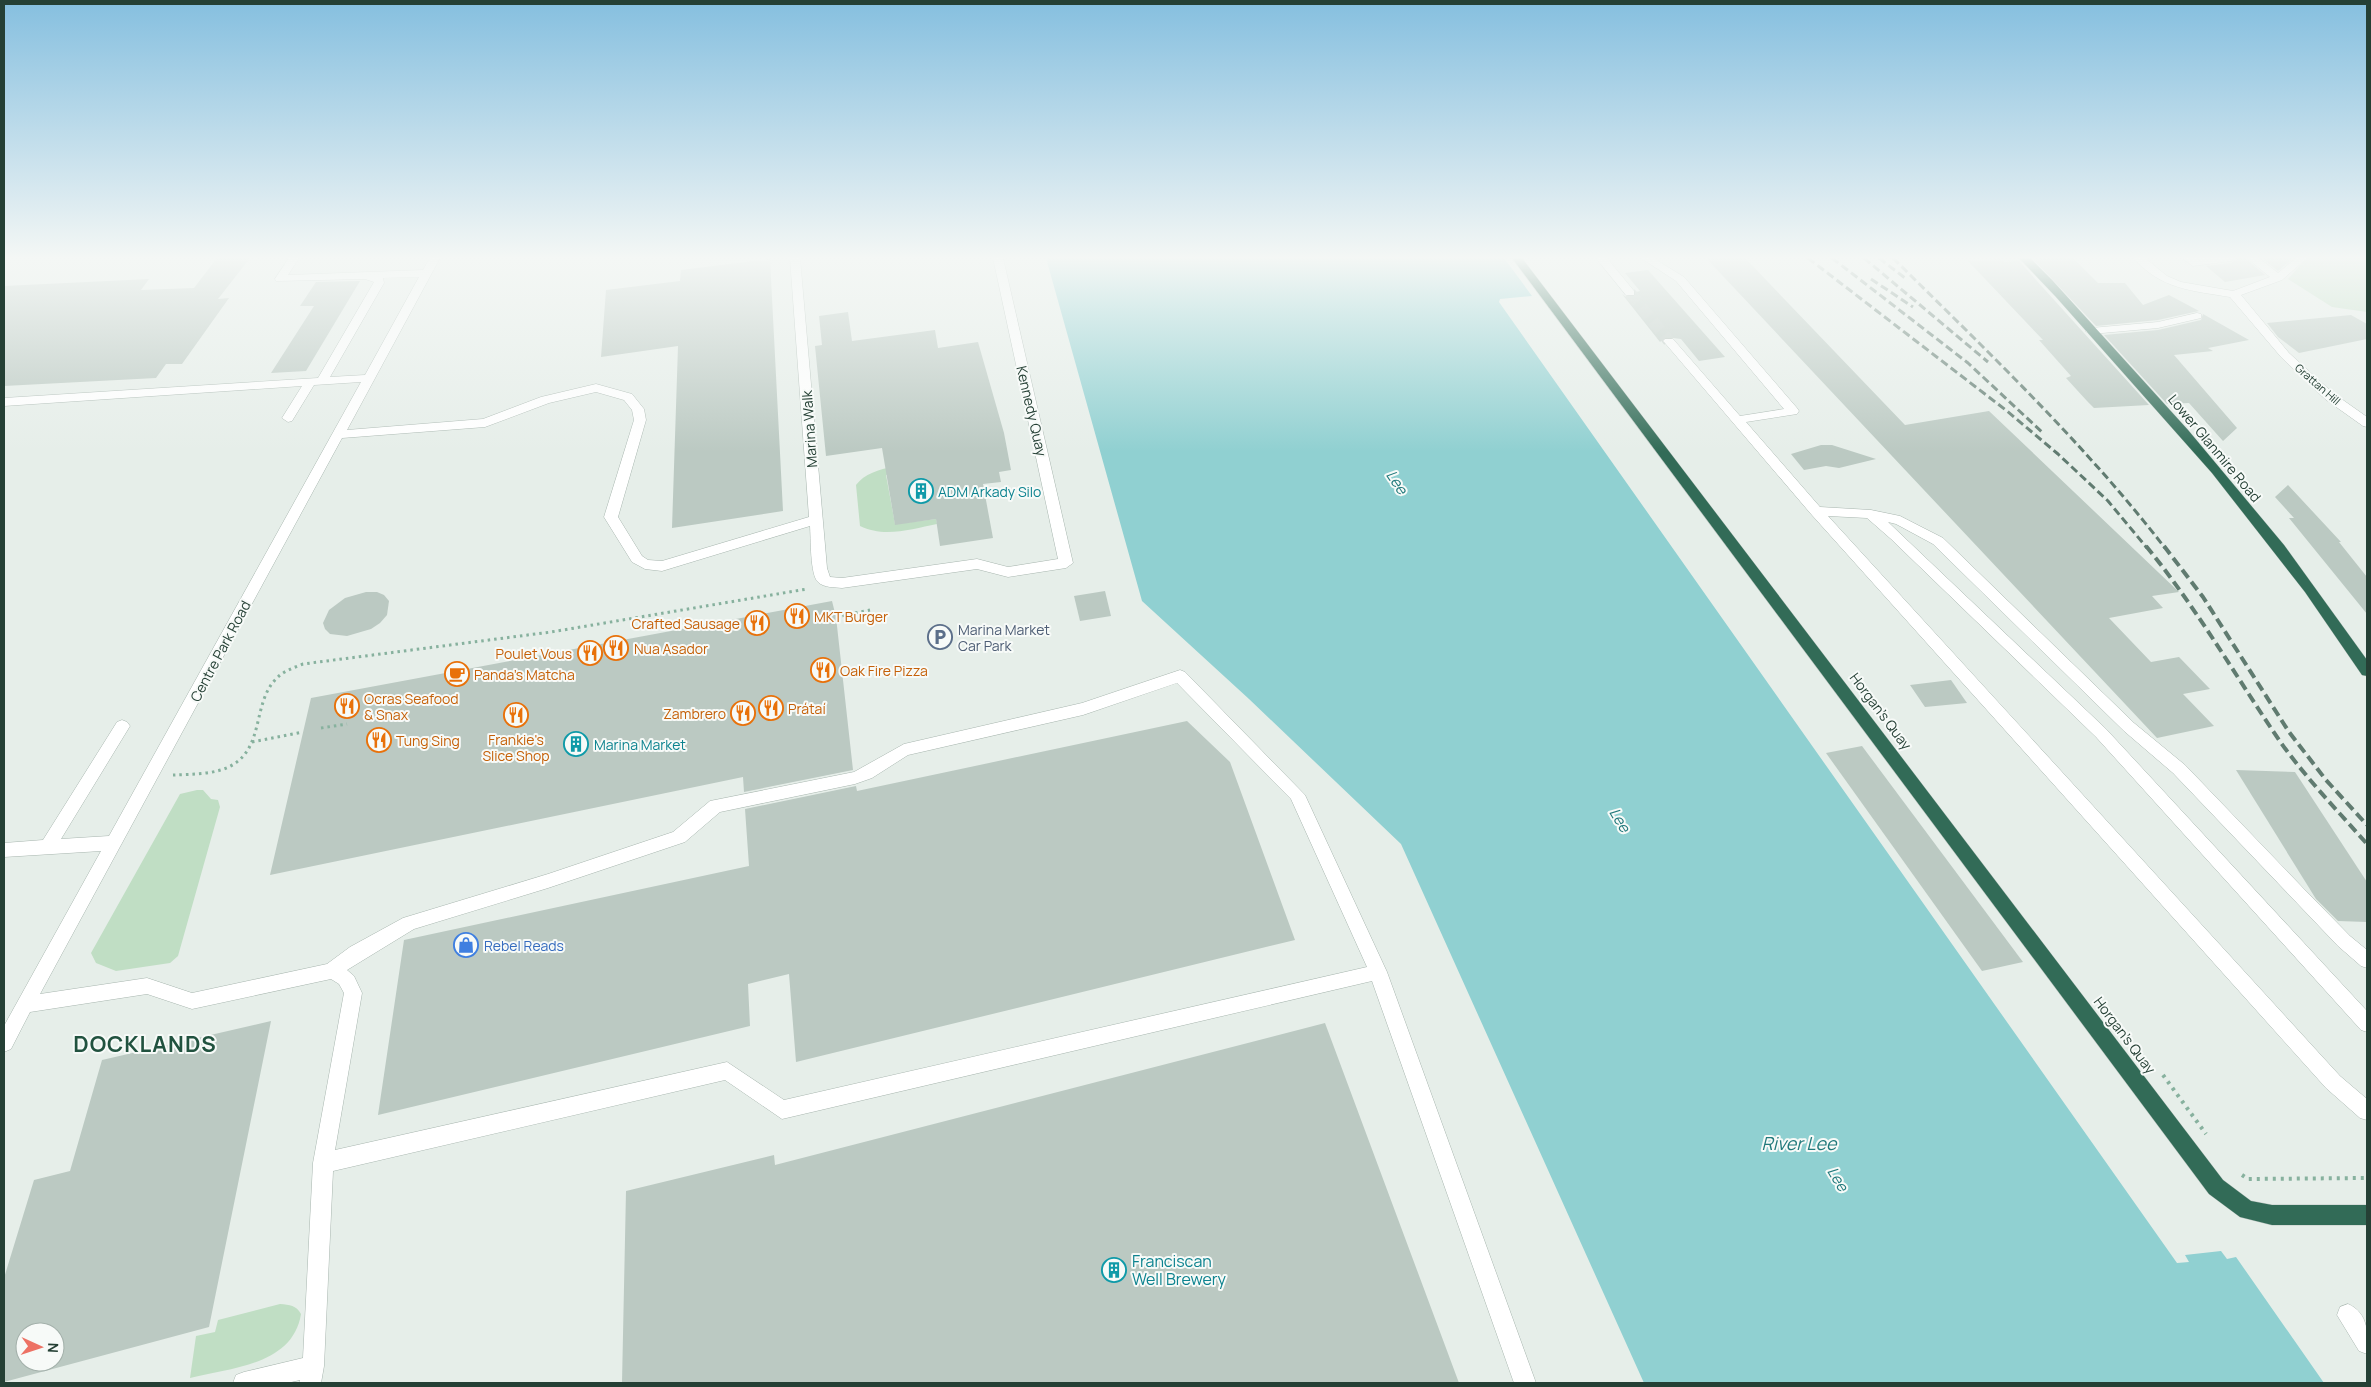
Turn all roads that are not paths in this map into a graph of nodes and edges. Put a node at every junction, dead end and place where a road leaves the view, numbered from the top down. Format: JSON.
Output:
{"nodes":[{"id":1,"x":354,"y":323,"type":"edge"},
{"id":2,"x":400,"y":323,"type":"edge"},
{"id":3,"x":800,"y":323,"type":"edge"},
{"id":4,"x":1012,"y":323,"type":"edge"},
{"id":5,"x":1566,"y":323,"type":"edge"},
{"id":6,"x":1718,"y":323,"type":"edge"},
{"id":7,"x":2084,"y":323,"type":"edge"},
{"id":8,"x":2168,"y":323,"type":"edge"},
{"id":9,"x":2258,"y":323,"type":"edge"},
{"id":10,"x":2091,"y":331,"type":"junction"},
{"id":11,"x":1669,"y":341,"type":"tunnel mouth"},
{"id":12,"x":369,"y":378,"type":"junction"},
{"id":13,"x":316,"y":381,"type":"junction"},
{"id":14,"x":4,"y":402,"type":"edge"},
{"id":15,"x":288,"y":418,"type":"dead end"},
{"id":16,"x":1736,"y":420,"type":"junction"},
{"id":17,"x":2367,"y":423,"type":"edge"},
{"id":18,"x":337,"y":435,"type":"junction"},
{"id":19,"x":1816,"y":511,"type":"junction"},
{"id":20,"x":1870,"y":514,"type":"junction"},
{"id":21,"x":816,"y":520,"type":"junction"},
{"id":22,"x":842,"y":583,"type":"joint"},
{"id":23,"x":2367,"y":671,"type":"edge"},
{"id":24,"x":122,"y":726,"type":"dead end"},
{"id":25,"x":114,"y":843,"type":"junction"},
{"id":26,"x":48,"y":846,"type":"junction"},
{"id":27,"x":4,"y":850,"type":"edge"},
{"id":28,"x":2367,"y":960,"type":"edge"},
{"id":29,"x":331,"y":971,"type":"junction"},
{"id":30,"x":1378,"y":972,"type":"junction"},
{"id":31,"x":25,"y":1006,"type":"junction"},
{"id":32,"x":2367,"y":1024,"type":"edge"},
{"id":33,"x":4,"y":1043,"type":"edge"},
{"id":34,"x":2367,"y":1111,"type":"edge"},
{"id":35,"x":323,"y":1163,"type":"junction"},
{"id":36,"x":2367,"y":1215,"type":"edge"},
{"id":37,"x":2348,"y":1315,"type":"dead end"},
{"id":38,"x":2367,"y":1343,"type":"edge"},
{"id":39,"x":311,"y":1374,"type":"edge"},
{"id":40,"x":244,"y":1383,"type":"edge"},
{"id":41,"x":1525,"y":1383,"type":"edge"}],
"edges":[{"from":1,"to":13,"type":"street"},
{"from":2,"to":12,"type":"street","name":"Centre Park Road"},
{"from":3,"to":21,"type":"street","name":"Marina Walk"},
{"from":4,"to":22,"type":"street","name":"Kennedy Quay"},
{"from":5,"to":36,"type":"highway","name":"Horgan's Quay"},
{"from":6,"to":16,"type":"street"},
{"from":7,"to":10,"type":"highway","name":"Lower Glanmire Road"},
{"from":8,"to":10,"type":"street"},
{"from":9,"to":17,"type":"street","name":"Grattan Hill"},
{"from":10,"to":23,"type":"highway","name":"Lower Glanmire Road"},
{"from":11,"to":16,"type":"street"},
{"from":12,"to":13,"type":"street"},
{"from":12,"to":18,"type":"street","name":"Centre Park Road"},
{"from":13,"to":14,"type":"street"},
{"from":13,"to":15,"type":"street"},
{"from":16,"to":19,"type":"street"},
{"from":18,"to":21,"type":"street"},
{"from":18,"to":25,"type":"street","name":"Centre Park Road"},
{"from":19,"to":20,"type":"street"},
{"from":19,"to":34,"type":"street"},
{"from":20,"to":28,"type":"street"},
{"from":20,"to":32,"type":"street"},
{"from":21,"to":22,"type":"street","name":"Marina Walk"},
{"from":24,"to":26,"type":"street"},
{"from":25,"to":26,"type":"street"},
{"from":25,"to":31,"type":"street","name":"Centre Park Road"},
{"from":26,"to":27,"type":"street"},
{"from":29,"to":30,"type":"street"},
{"from":29,"to":31,"type":"street"},
{"from":29,"to":35,"type":"street"},
{"from":30,"to":35,"type":"street"},
{"from":30,"to":41,"type":"street"},
{"from":31,"to":33,"type":"street","name":"Centre Park Road"},
{"from":35,"to":39,"type":"street"},
{"from":37,"to":38,"type":"street"},
{"from":39,"to":40,"type":"street"}]}
